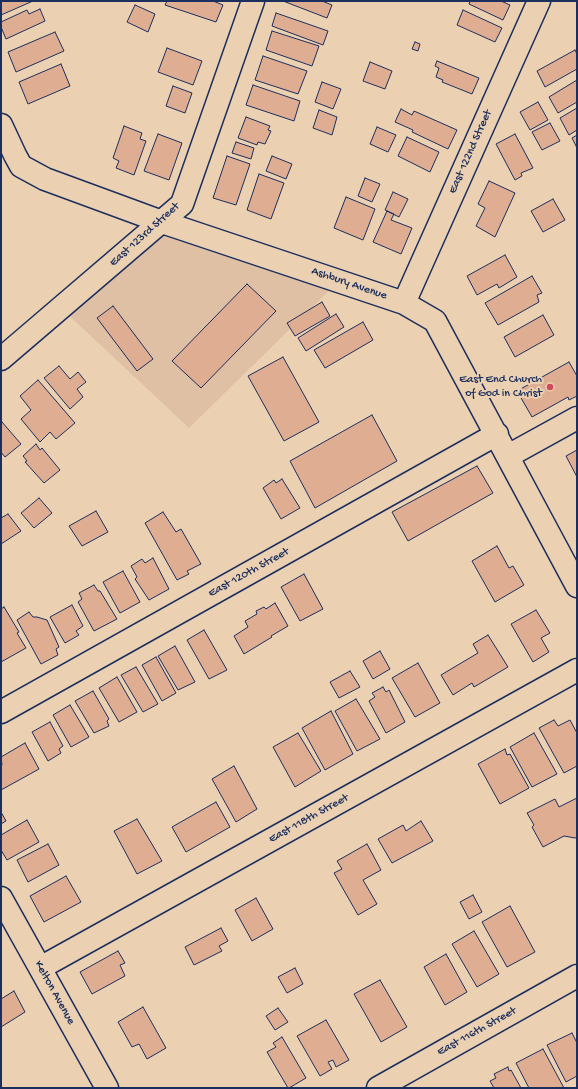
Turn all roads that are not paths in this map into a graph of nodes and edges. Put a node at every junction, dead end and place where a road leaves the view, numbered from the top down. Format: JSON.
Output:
{"nodes":[{"id":1,"x":253,"y":1,"type":"edge"},
{"id":2,"x":539,"y":1,"type":"edge"},
{"id":3,"x":1,"y":125,"type":"edge"},
{"id":4,"x":162,"y":222,"type":"junction"},
{"id":5,"x":404,"y":303,"type":"junction"},
{"id":6,"x":1,"y":359,"type":"edge"},
{"id":7,"x":577,"y":418,"type":"edge"},
{"id":8,"x":497,"y":434,"type":"junction"},
{"id":9,"x":508,"y":456,"type":"junction"},
{"id":10,"x":577,"y":586,"type":"edge"},
{"id":11,"x":577,"y":670,"type":"edge"},
{"id":12,"x":1,"y":712,"type":"edge"},
{"id":13,"x":1,"y":898,"type":"edge"},
{"id":14,"x":40,"y":968,"type":"junction"},
{"id":15,"x":577,"y":976,"type":"edge"},
{"id":16,"x":107,"y":1088,"type":"edge"},
{"id":17,"x":378,"y":1088,"type":"edge"}],
"edges":[{"from":1,"to":4,"type":"street","name":"East 123rd Street"},
{"from":2,"to":5,"type":"street","name":"East 122nd Street"},
{"from":3,"to":4,"type":"street","name":"Ashbury Avenue"},
{"from":4,"to":5,"type":"street","name":"Ashbury Avenue"},
{"from":4,"to":6,"type":"street","name":"East 123rd Street"},
{"from":5,"to":8,"type":"street","name":"Ashbury Avenue"},
{"from":7,"to":9,"type":"street"},
{"from":8,"to":9,"type":"street","name":"Ashbury Avenue"},
{"from":8,"to":12,"type":"street","name":"East 120th Street"},
{"from":9,"to":10,"type":"street","name":"Ashbury Avenue"},
{"from":11,"to":14,"type":"street","name":"East 118th Street"},
{"from":13,"to":14,"type":"street","name":"Kelton Avenue"},
{"from":14,"to":16,"type":"street","name":"Kelton Avenue"},
{"from":15,"to":17,"type":"street","name":"East 116th Street"}]}
